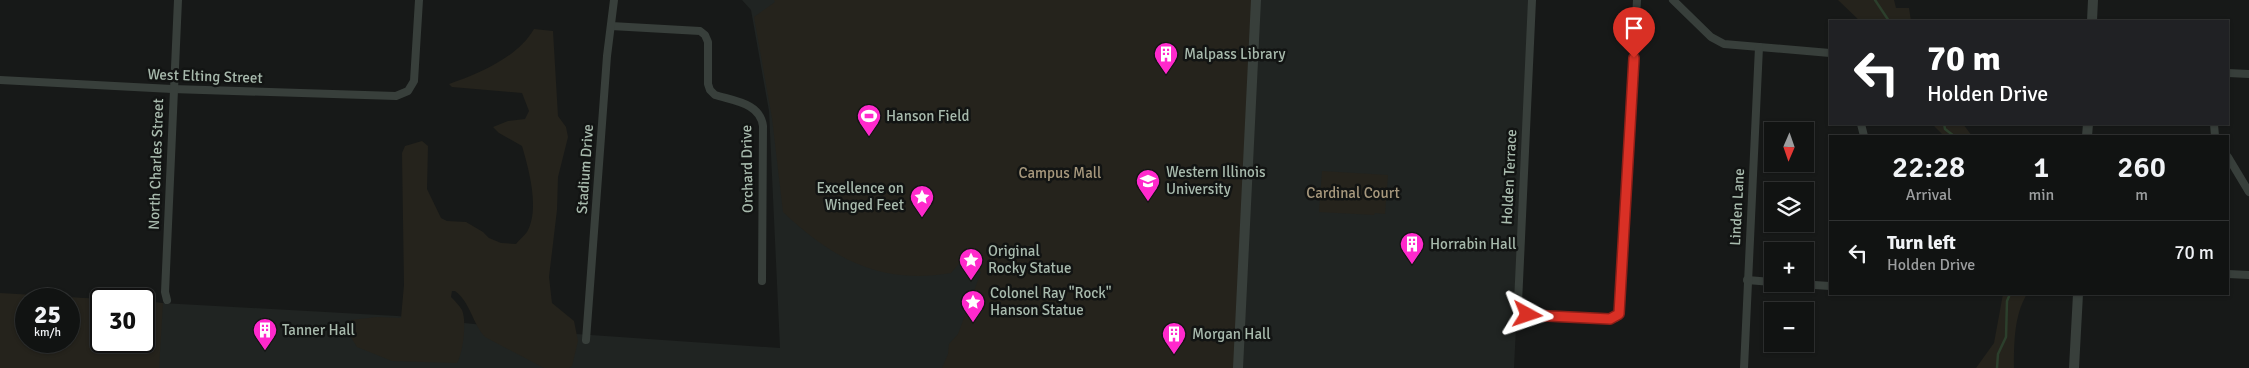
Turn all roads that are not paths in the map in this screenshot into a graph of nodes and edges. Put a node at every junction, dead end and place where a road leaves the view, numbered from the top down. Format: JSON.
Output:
{"nodes":[{"id":1,"x":178,"y":0,"type":"edge"},
{"id":2,"x":419,"y":0,"type":"edge"},
{"id":3,"x":614,"y":0,"type":"edge"},
{"id":4,"x":1256,"y":0,"type":"edge"},
{"id":5,"x":1532,"y":0,"type":"edge"},
{"id":6,"x":1637,"y":0,"type":"edge"},
{"id":7,"x":1673,"y":0,"type":"edge"},
{"id":8,"x":2093,"y":0,"type":"edge"},
{"id":9,"x":2092,"y":20,"type":"edge"},
{"id":10,"x":611,"y":26,"type":"junction"},
{"id":11,"x":1759,"y":47,"type":"junction"},
{"id":12,"x":1829,"y":53,"type":"edge"},
{"id":13,"x":2229,"y":73,"type":"edge"},
{"id":14,"x":2249,"y":74,"type":"edge"},
{"id":15,"x":0,"y":80,"type":"edge"},
{"id":16,"x":172,"y":89,"type":"junction"},
{"id":17,"x":2229,"y":159,"type":"edge"},
{"id":18,"x":2249,"y":192,"type":"edge"},
{"id":19,"x":2229,"y":274,"type":"edge"},
{"id":20,"x":2249,"y":276,"type":"edge"},
{"id":21,"x":1747,"y":280,"type":"junction"},
{"id":22,"x":762,"y":281,"type":"dead end"},
{"id":23,"x":1764,"y":281,"type":"edge"},
{"id":24,"x":1814,"y":285,"type":"edge"},
{"id":25,"x":1829,"y":286,"type":"edge"},
{"id":26,"x":2078,"y":295,"type":"edge"},
{"id":27,"x":167,"y":300,"type":"dead end"},
{"id":28,"x":586,"y":340,"type":"dead end"},
{"id":29,"x":1238,"y":368,"type":"edge"},
{"id":30,"x":1744,"y":368,"type":"edge"},
{"id":31,"x":2074,"y":368,"type":"edge"}],
"edges":[{"from":1,"to":16,"type":"street","name":"North Charles Street"},
{"from":2,"to":16,"type":"street","name":"West Elting Street"},
{"from":3,"to":10,"type":"street","name":"Stadium Drive"},
{"from":4,"to":29,"type":"street"},
{"from":5,"to":6,"type":"street","name":"Holden Terrace"},
{"from":7,"to":11,"type":"street"},
{"from":8,"to":9,"type":"street"},
{"from":10,"to":22,"type":"street","name":"Orchard Drive"},
{"from":10,"to":28,"type":"street","name":"Stadium Drive"},
{"from":11,"to":12,"type":"street"},
{"from":11,"to":21,"type":"street","name":"Linden Lane"},
{"from":13,"to":14,"type":"street"},
{"from":15,"to":16,"type":"street","name":"West Elting Street"},
{"from":16,"to":27,"type":"street","name":"North Charles Street"},
{"from":17,"to":18,"type":"street"},
{"from":19,"to":20,"type":"street"},
{"from":21,"to":23,"type":"street"},
{"from":21,"to":30,"type":"street","name":"Linden Lane"},
{"from":24,"to":25,"type":"street"},
{"from":26,"to":31,"type":"street"}]}
